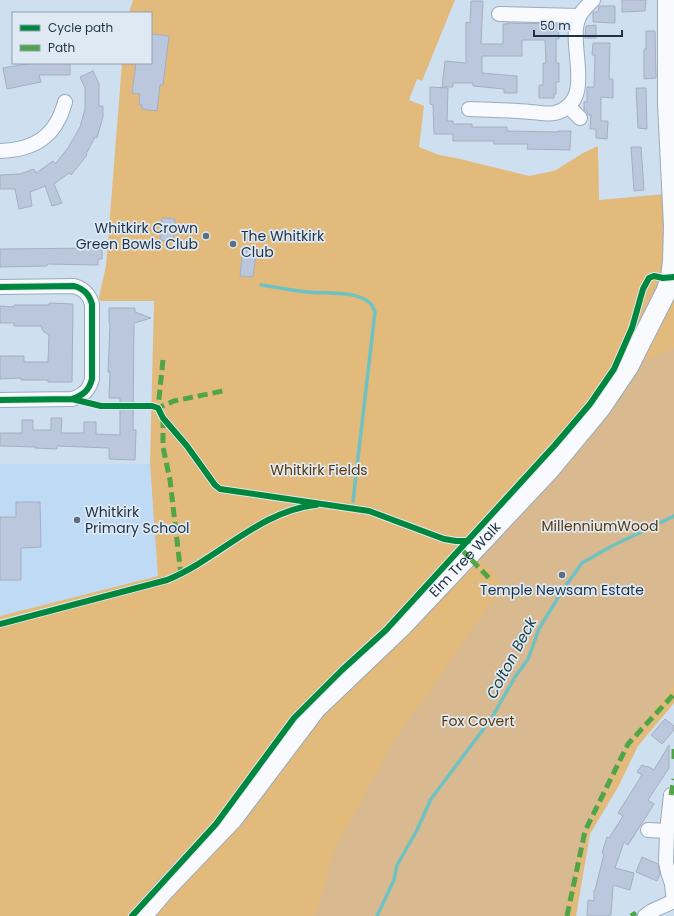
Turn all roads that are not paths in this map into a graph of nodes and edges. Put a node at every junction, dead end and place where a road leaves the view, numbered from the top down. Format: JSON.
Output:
{"nodes":[{"id":1,"x":592,"y":0,"type":"edge"},
{"id":2,"x":668,"y":0,"type":"edge"},
{"id":3,"x":520,"y":7,"type":"edge"},
{"id":4,"x":499,"y":14,"type":"dead end"},
{"id":5,"x":579,"y":16,"type":"junction"},
{"id":6,"x":65,"y":102,"type":"dead end"},
{"id":7,"x":568,"y":106,"type":"junction"},
{"id":8,"x":469,"y":109,"type":"dead end"},
{"id":9,"x":580,"y":118,"type":"dead end"},
{"id":10,"x":0,"y":151,"type":"edge"},
{"id":11,"x":672,"y":166,"type":"edge"},
{"id":12,"x":0,"y":287,"type":"edge"},
{"id":13,"x":0,"y":400,"type":"edge"},
{"id":14,"x":671,"y":795,"type":"dead end"},
{"id":15,"x":648,"y":830,"type":"dead end"},
{"id":16,"x":667,"y":831,"type":"junction"},
{"id":17,"x":674,"y":902,"type":"edge"},
{"id":18,"x":142,"y":916,"type":"edge"},
{"id":19,"x":645,"y":916,"type":"edge"}],
"edges":[{"from":1,"to":5,"type":"street"},
{"from":2,"to":11,"type":"street","name":"Elm Tree Walk"},
{"from":3,"to":4,"type":"street"},
{"from":3,"to":5,"type":"street"},
{"from":5,"to":7,"type":"street"},
{"from":6,"to":10,"type":"street"},
{"from":7,"to":8,"type":"street"},
{"from":7,"to":9,"type":"street"},
{"from":11,"to":18,"type":"street","name":"Elm Tree Walk"},
{"from":12,"to":13,"type":"street"},
{"from":14,"to":16,"type":"street"},
{"from":15,"to":16,"type":"street"},
{"from":16,"to":17,"type":"street"},
{"from":17,"to":19,"type":"street"}]}
